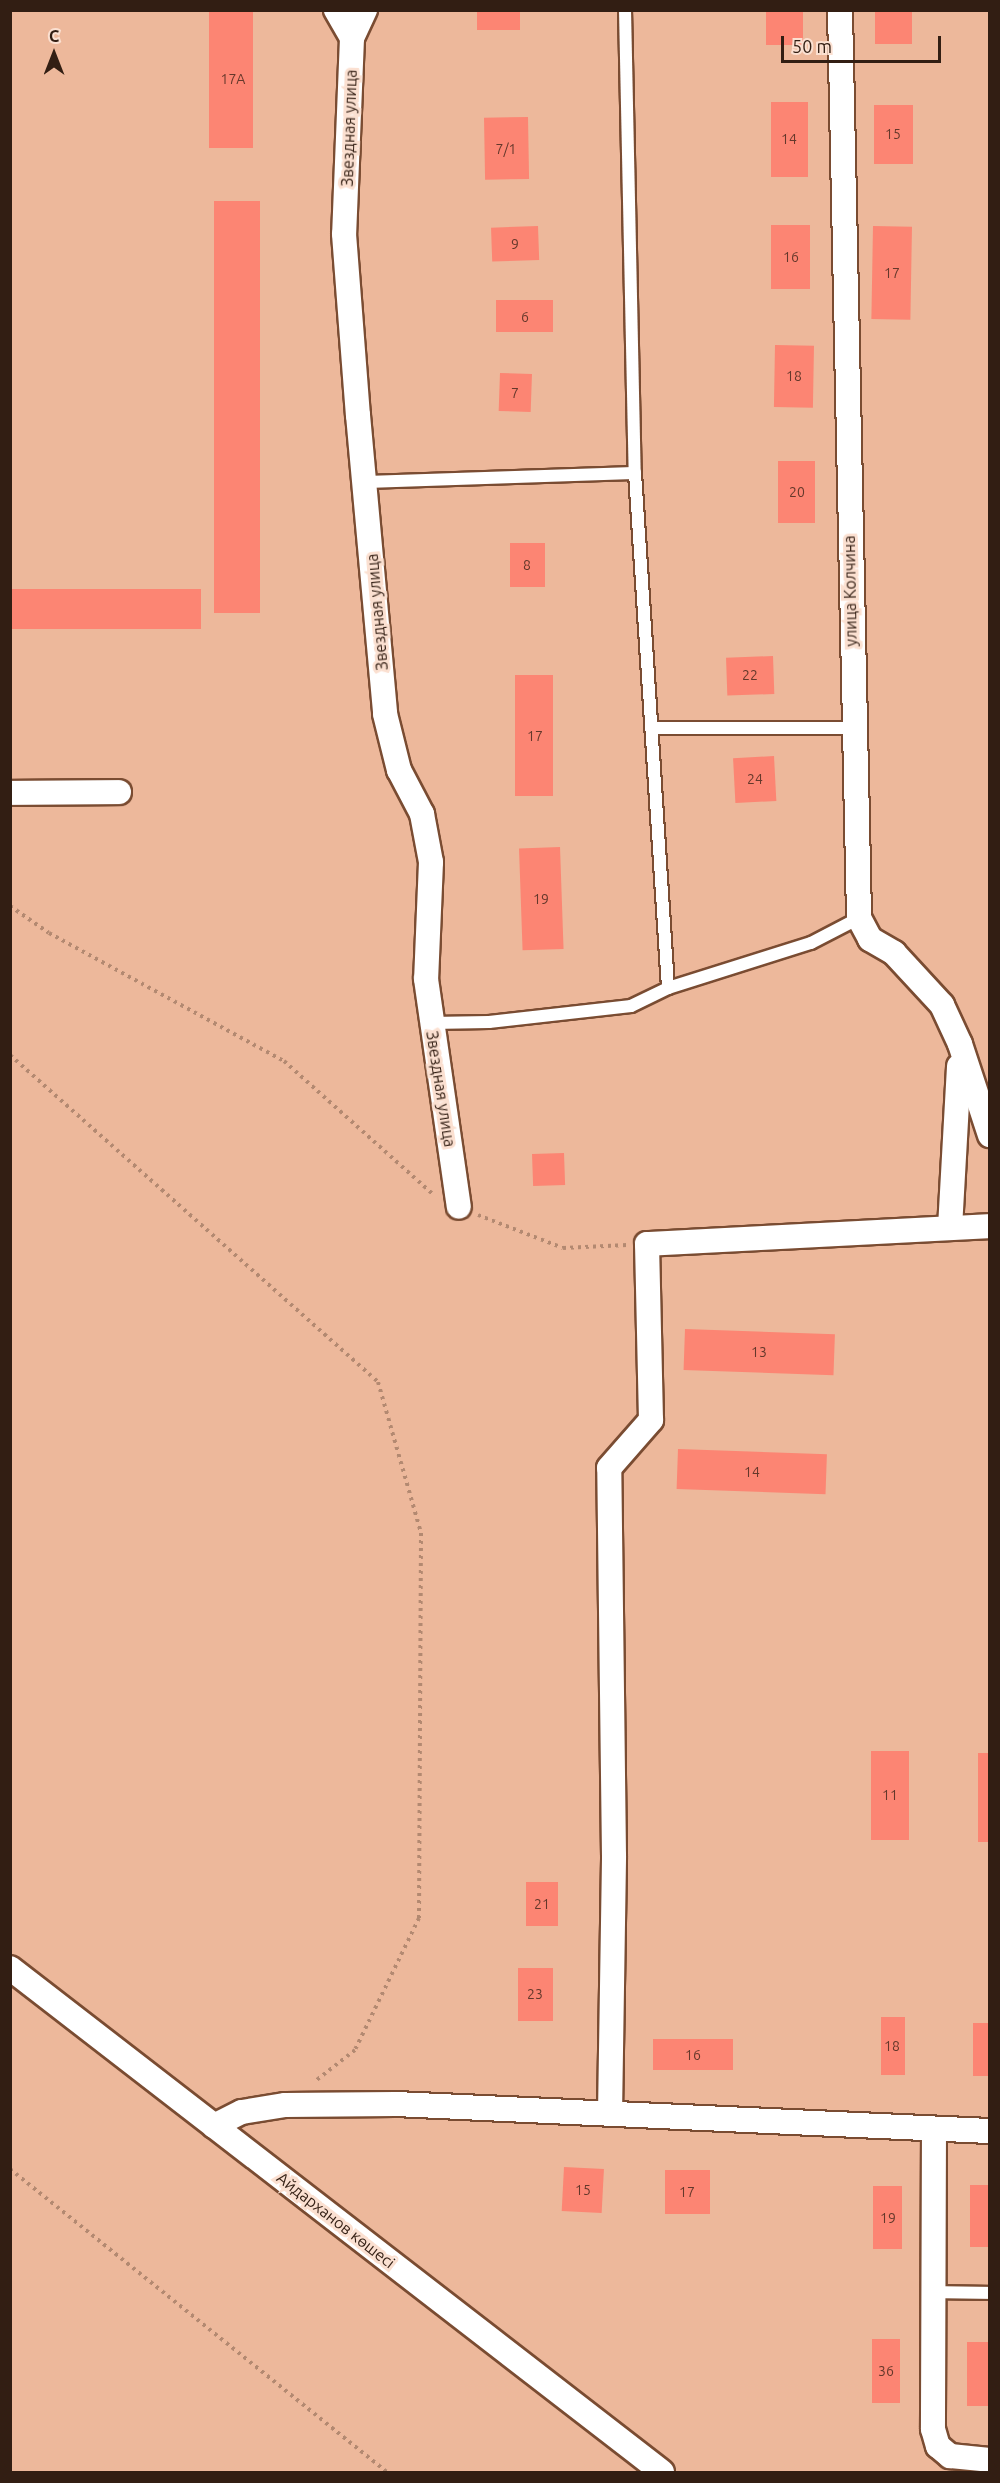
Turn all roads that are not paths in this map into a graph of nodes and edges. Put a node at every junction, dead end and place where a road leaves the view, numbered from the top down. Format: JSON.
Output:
{"nodes":[{"id":1,"x":336,"y":10,"type":"edge"},
{"id":2,"x":365,"y":10,"type":"edge"},
{"id":3,"x":625,"y":10,"type":"edge"},
{"id":4,"x":840,"y":10,"type":"edge"},
{"id":5,"x":352,"y":38,"type":"junction"},
{"id":6,"x":635,"y":473,"type":"junction"},
{"id":7,"x":365,"y":482,"type":"junction"},
{"id":8,"x":652,"y":728,"type":"junction"},
{"id":9,"x":853,"y":728,"type":"junction"},
{"id":10,"x":119,"y":792,"type":"dead end"},
{"id":11,"x":10,"y":793,"type":"edge"},
{"id":12,"x":859,"y":918,"type":"junction"},
{"id":13,"x":668,"y":988,"type":"junction"},
{"id":14,"x":431,"y":1023,"type":"junction"},
{"id":15,"x":960,"y":1044,"type":"junction"},
{"id":16,"x":988,"y":1128,"type":"edge"},
{"id":17,"x":459,"y":1207,"type":"road end"},
{"id":18,"x":990,"y":1227,"type":"edge"},
{"id":19,"x":950,"y":1228,"type":"junction"},
{"id":20,"x":10,"y":1968,"type":"edge"},
{"id":21,"x":610,"y":2114,"type":"junction"},
{"id":22,"x":214,"y":2126,"type":"junction"},
{"id":23,"x":934,"y":2130,"type":"junction"},
{"id":24,"x":990,"y":2130,"type":"edge"},
{"id":25,"x":933,"y":2292,"type":"junction"},
{"id":26,"x":990,"y":2293,"type":"edge"},
{"id":27,"x":990,"y":2460,"type":"edge"},
{"id":28,"x":662,"y":2472,"type":"edge"}],
"edges":[{"from":1,"to":5,"type":"street"},
{"from":2,"to":5,"type":"street","name":"Звездная улица"},
{"from":3,"to":6,"type":"lane"},
{"from":4,"to":9,"type":"street","name":"улица Колчина"},
{"from":5,"to":7,"type":"street","name":"Звездная улица"},
{"from":6,"to":7,"type":"lane"},
{"from":6,"to":8,"type":"lane"},
{"from":7,"to":14,"type":"street","name":"Звездная улица"},
{"from":8,"to":9,"type":"lane"},
{"from":8,"to":13,"type":"lane"},
{"from":9,"to":12,"type":"street","name":"улица Колчина"},
{"from":10,"to":11,"type":"street"},
{"from":12,"to":13,"type":"lane"},
{"from":12,"to":15,"type":"street"},
{"from":13,"to":14,"type":"lane"},
{"from":14,"to":17,"type":"street","name":"Звездная улица"},
{"from":15,"to":16,"type":"street"},
{"from":15,"to":19,"type":"street"},
{"from":18,"to":19,"type":"street"},
{"from":19,"to":21,"type":"street"},
{"from":20,"to":22,"type":"street","name":"Айдарханов көшесі"},
{"from":21,"to":22,"type":"street"},
{"from":21,"to":23,"type":"street"},
{"from":22,"to":28,"type":"street","name":"Айдарханов көшесі"},
{"from":23,"to":24,"type":"street"},
{"from":23,"to":25,"type":"street"},
{"from":25,"to":26,"type":"lane"},
{"from":25,"to":27,"type":"street"}]}
